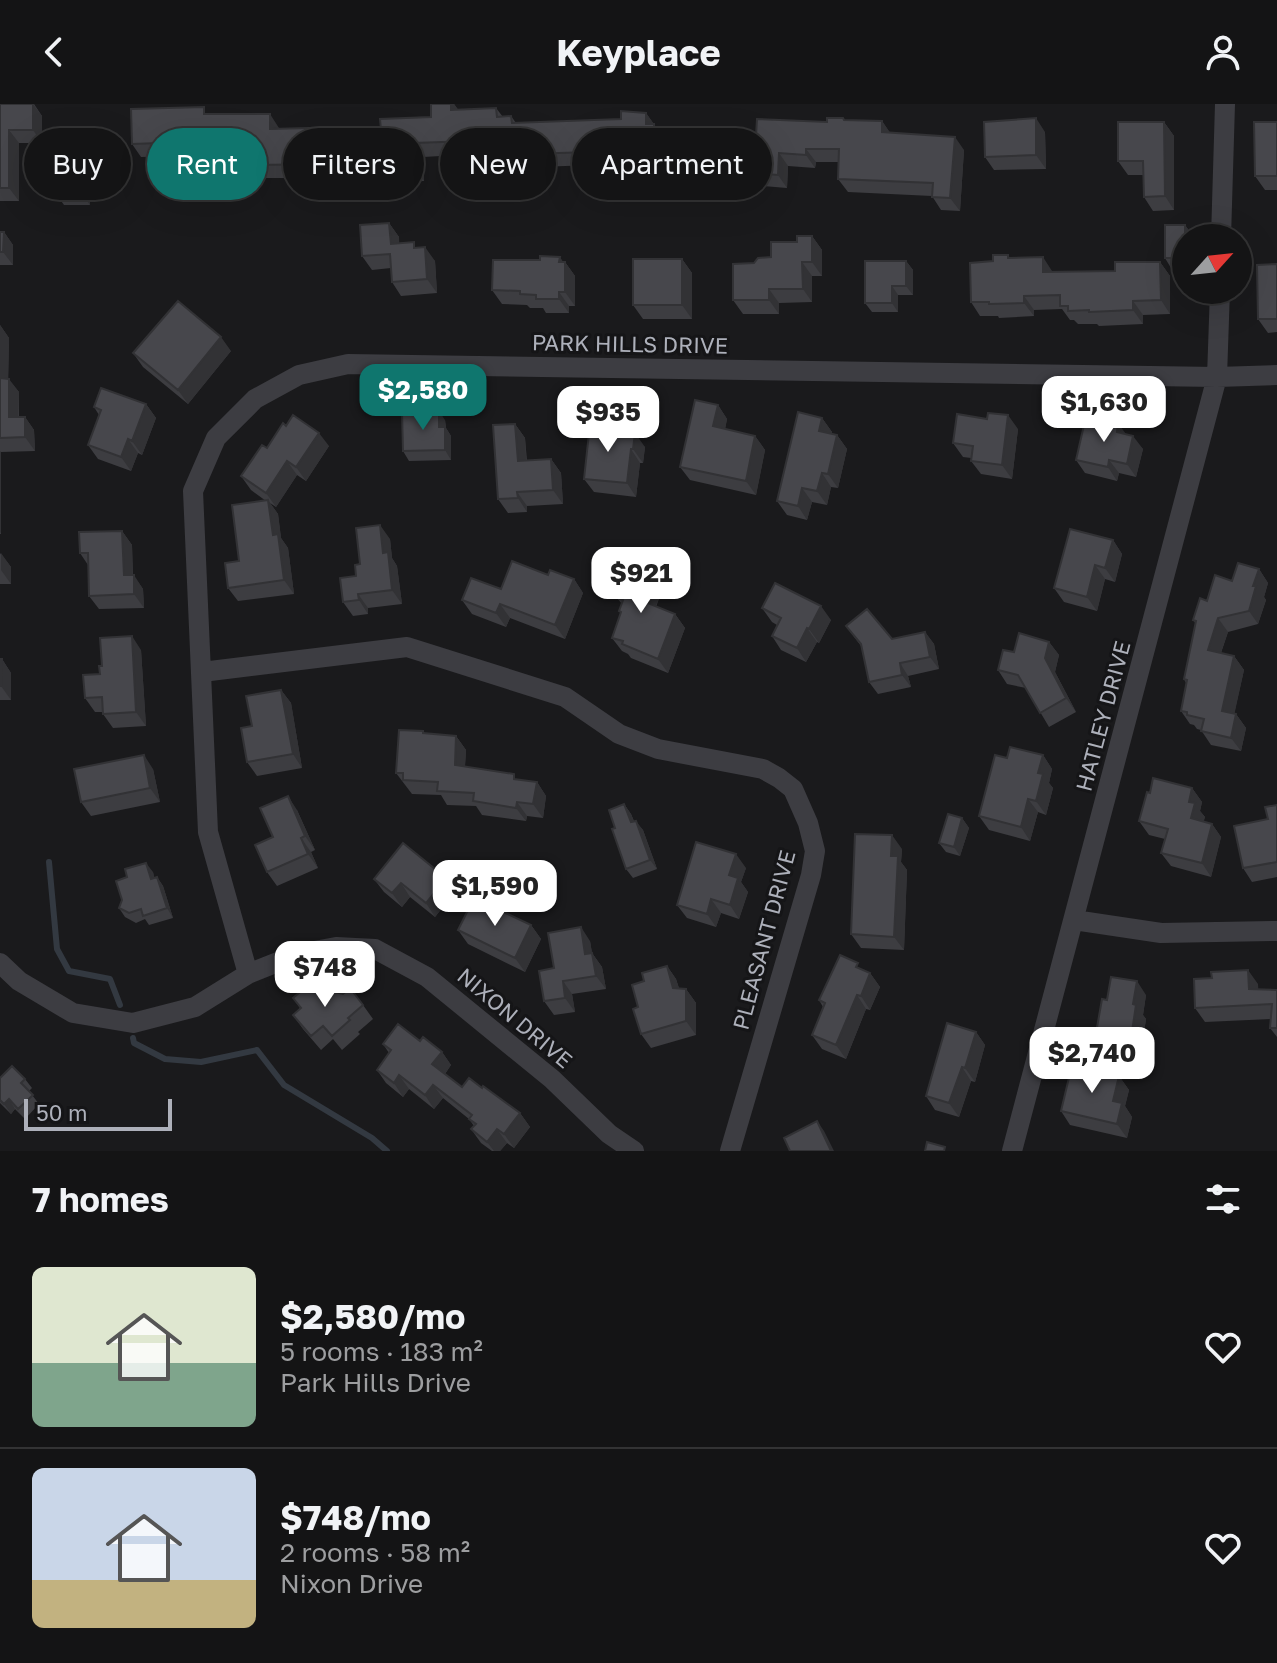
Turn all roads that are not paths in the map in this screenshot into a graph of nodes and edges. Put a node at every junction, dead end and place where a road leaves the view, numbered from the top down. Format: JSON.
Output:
{"nodes":[{"id":1,"x":1225,"y":104,"type":"edge"},
{"id":2,"x":1221,"y":224,"type":"edge"},
{"id":3,"x":1220,"y":304,"type":"edge"},
{"id":4,"x":1277,"y":375,"type":"edge"},
{"id":5,"x":1217,"y":377,"type":"junction"},
{"id":6,"x":202,"y":672,"type":"junction"},
{"id":7,"x":1074,"y":920,"type":"junction"},
{"id":8,"x":1277,"y":931,"type":"edge"},
{"id":9,"x":0,"y":963,"type":"edge"},
{"id":10,"x":248,"y":974,"type":"junction"},
{"id":11,"x":604,"y":1142,"type":"edge"},
{"id":12,"x":634,"y":1151,"type":"edge"},
{"id":13,"x":730,"y":1151,"type":"edge"},
{"id":14,"x":1012,"y":1151,"type":"edge"}],
"edges":[{"from":1,"to":2,"type":"street"},
{"from":3,"to":5,"type":"street","name":"HATLEY DRIVE"},
{"from":4,"to":5,"type":"street","name":"PARK HILLS DRIVE"},
{"from":5,"to":6,"type":"street","name":"PARK HILLS DRIVE"},
{"from":5,"to":7,"type":"street","name":"HATLEY DRIVE"},
{"from":6,"to":10,"type":"street","name":"PARK HILLS DRIVE"},
{"from":6,"to":13,"type":"street","name":"PLEASANT DRIVE"},
{"from":7,"to":8,"type":"street"},
{"from":7,"to":14,"type":"street","name":"HATLEY DRIVE"},
{"from":9,"to":10,"type":"street","name":"NIXON DRIVE"},
{"from":10,"to":11,"type":"street","name":"NIXON DRIVE"},
{"from":11,"to":12,"type":"street","name":"NIXON DRIVE"}]}
